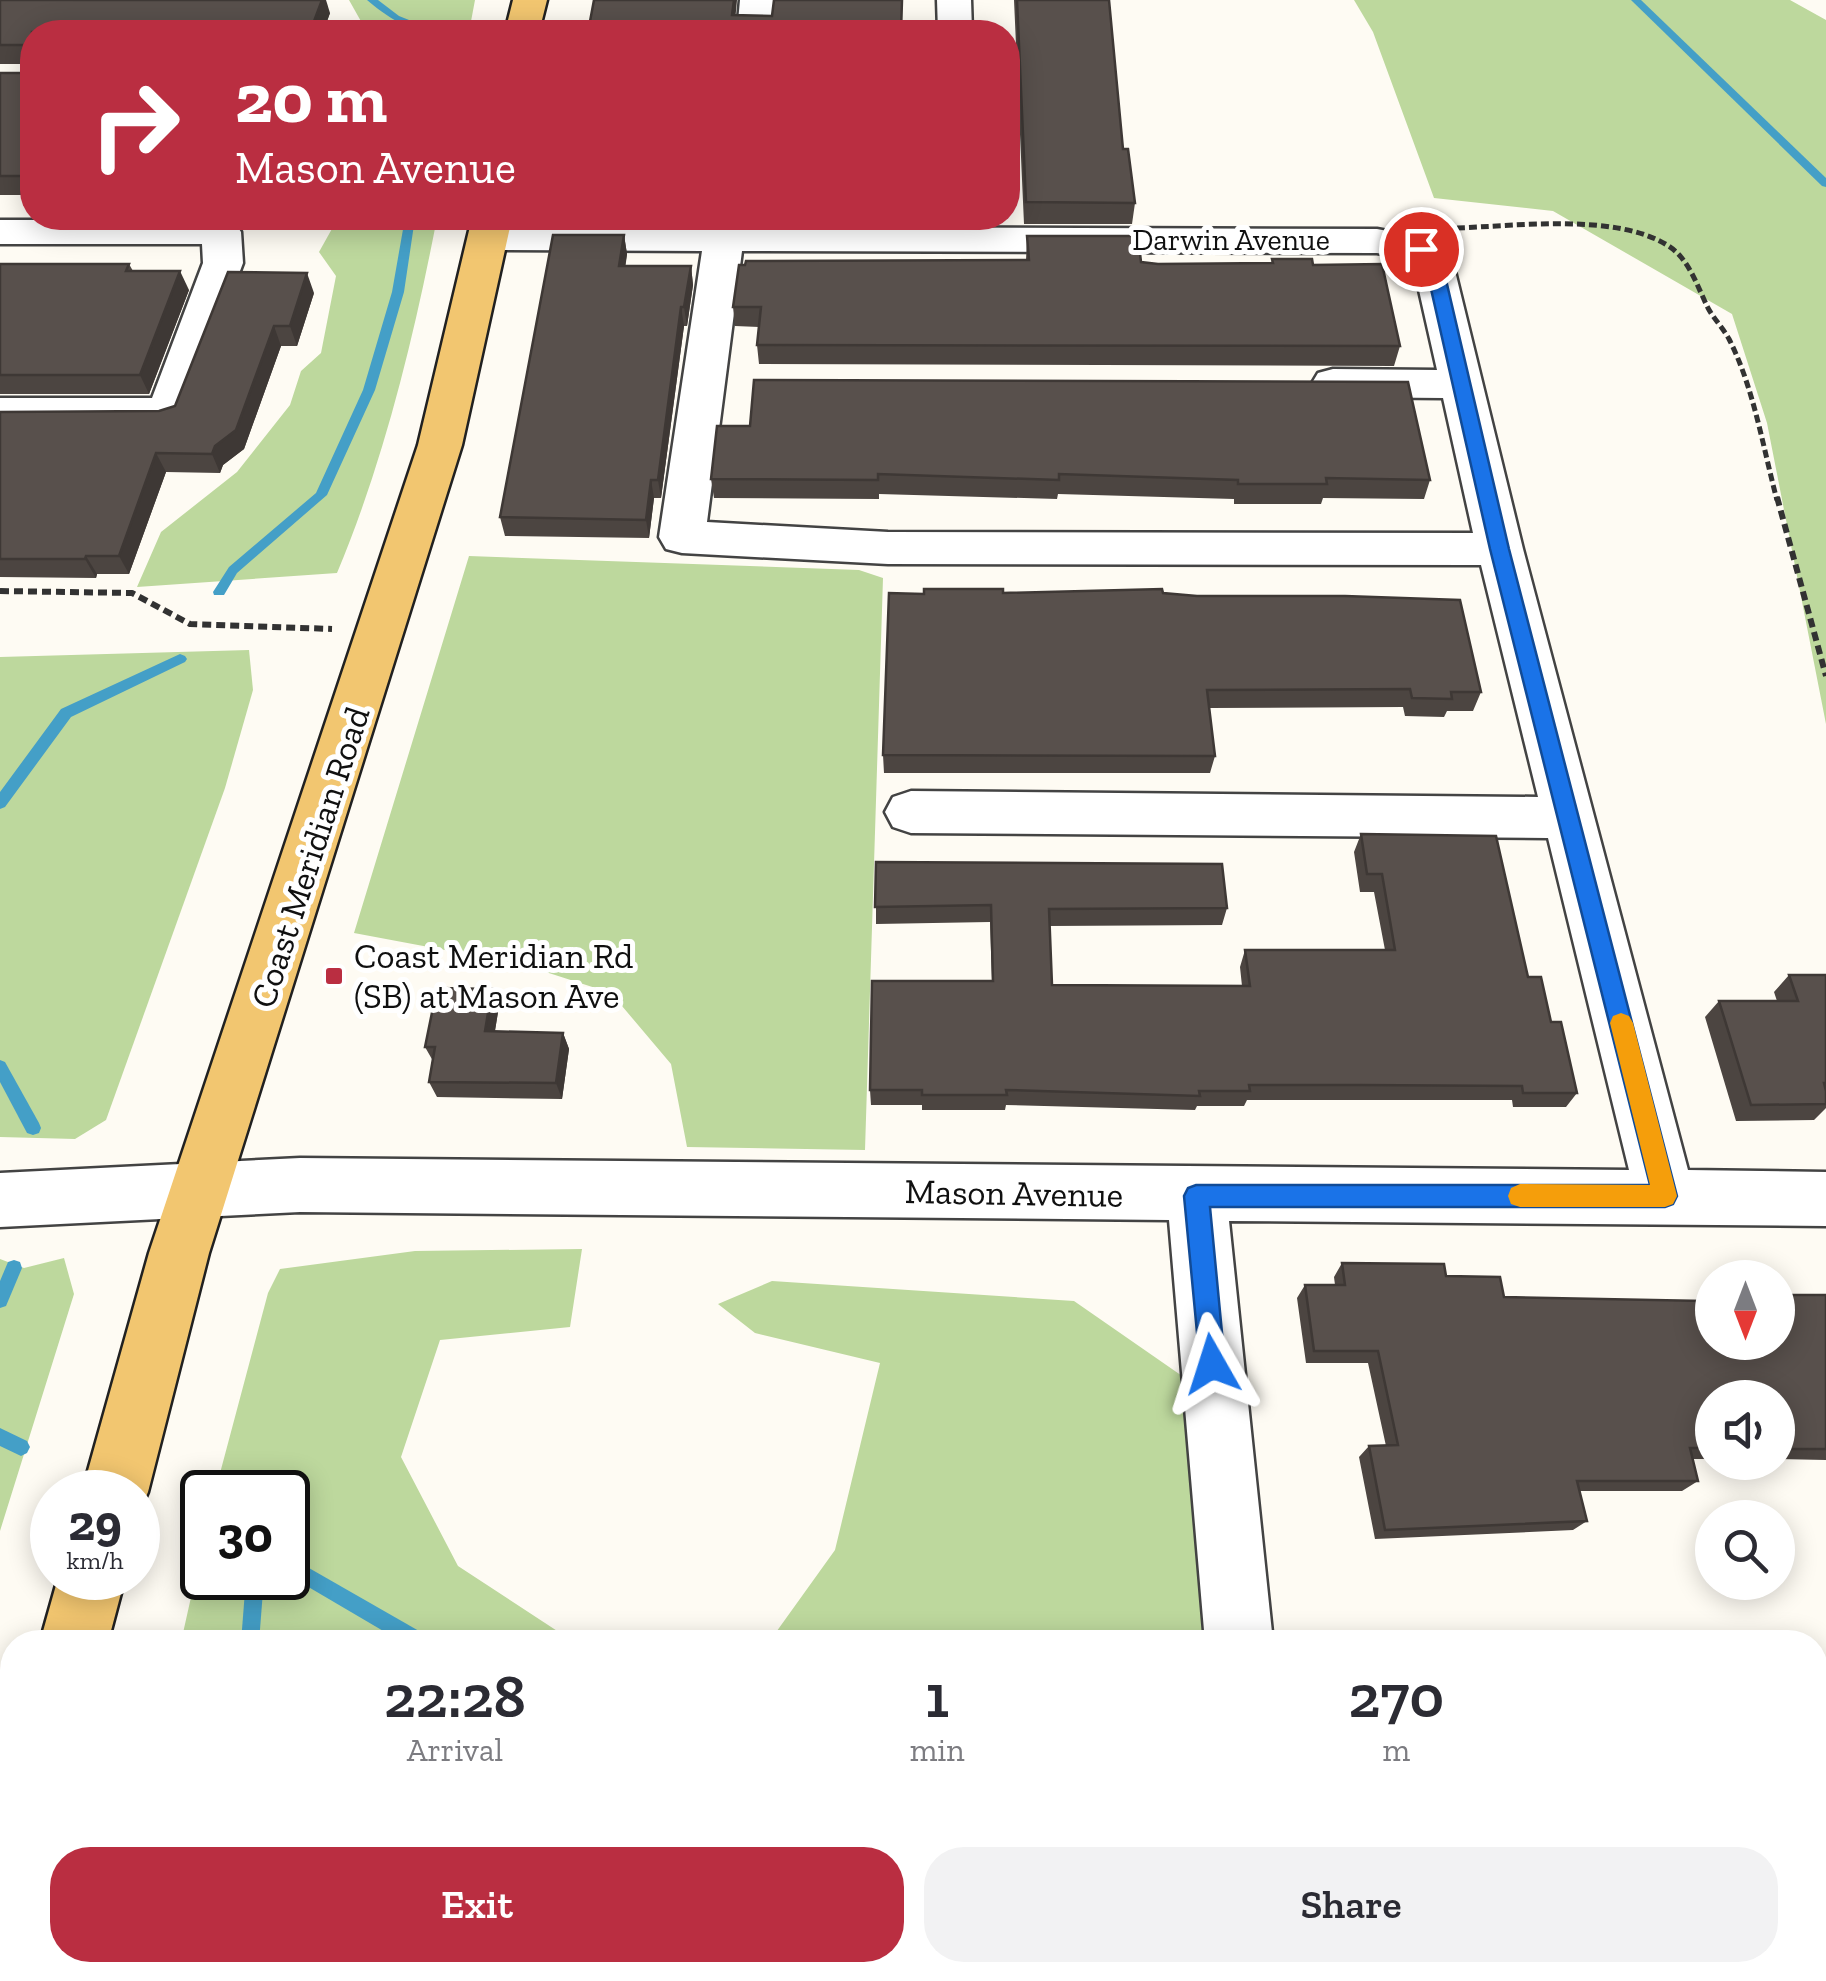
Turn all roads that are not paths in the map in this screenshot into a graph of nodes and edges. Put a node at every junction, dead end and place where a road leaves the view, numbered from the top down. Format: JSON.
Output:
{"nodes":[{"id":1,"x":66,"y":230,"type":"edge"},
{"id":2,"x":230,"y":230,"type":"edge"},
{"id":3,"x":490,"y":230,"type":"edge"},
{"id":4,"x":729,"y":230,"type":"edge"},
{"id":5,"x":996,"y":230,"type":"edge"},
{"id":6,"x":0,"y":232,"type":"edge"},
{"id":7,"x":1302,"y":383,"type":"edge"},
{"id":8,"x":1460,"y":384,"type":"junction"},
{"id":9,"x":0,"y":413,"type":"edge"},
{"id":10,"x":1500,"y":549,"type":"junction"},
{"id":11,"x":911,"y":812,"type":"dead end"},
{"id":12,"x":1569,"y":818,"type":"junction"},
{"id":13,"x":202,"y":1191,"type":"junction"},
{"id":14,"x":1196,"y":1196,"type":"junction"},
{"id":15,"x":1665,"y":1196,"type":"junction"},
{"id":16,"x":1826,"y":1199,"type":"edge"},
{"id":17,"x":0,"y":1200,"type":"edge"},
{"id":18,"x":121,"y":1470,"type":"edge"},
{"id":19,"x":86,"y":1600,"type":"edge"},
{"id":20,"x":77,"y":1630,"type":"edge"},
{"id":21,"x":1238,"y":1630,"type":"edge"}],
"edges":[{"from":1,"to":6,"type":"street"},
{"from":2,"to":9,"type":"street"},
{"from":3,"to":13,"type":"main road","name":"Coast Meridian Road"},
{"from":4,"to":10,"type":"street"},
{"from":5,"to":8,"type":"street","name":"Darwin Avenue"},
{"from":7,"to":8,"type":"street"},
{"from":8,"to":10,"type":"street","name":"Darwin Avenue"},
{"from":10,"to":12,"type":"street","name":"Darwin Avenue"},
{"from":11,"to":12,"type":"street"},
{"from":12,"to":15,"type":"street","name":"Darwin Avenue"},
{"from":13,"to":14,"type":"street","name":"Mason Avenue"},
{"from":13,"to":17,"type":"street","name":"Mason Avenue"},
{"from":13,"to":18,"type":"main road","name":"Coast Meridian Road"},
{"from":14,"to":15,"type":"street","name":"Mason Avenue"},
{"from":14,"to":21,"type":"street"},
{"from":15,"to":16,"type":"street","name":"Mason Avenue"},
{"from":19,"to":20,"type":"main road"}]}
